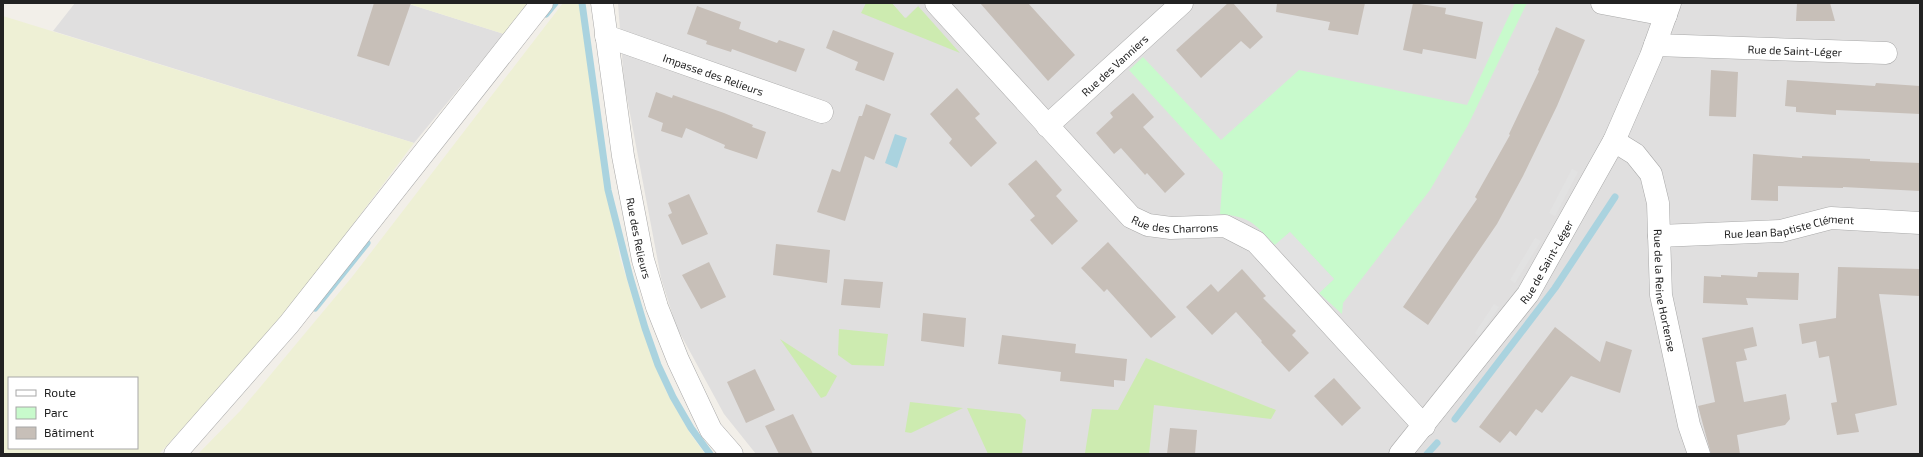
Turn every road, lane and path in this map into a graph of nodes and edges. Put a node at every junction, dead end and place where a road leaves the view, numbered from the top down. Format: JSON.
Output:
{"nodes":[{"id":1,"x":542,"y":3,"type":"edge"},
{"id":2,"x":602,"y":3,"type":"edge"},
{"id":3,"x":936,"y":3,"type":"edge"},
{"id":4,"x":1182,"y":3,"type":"edge"},
{"id":5,"x":1602,"y":3,"type":"edge"},
{"id":6,"x":1668,"y":9,"type":"edge"},
{"id":7,"x":606,"y":36,"type":"junction"},
{"id":8,"x":1655,"y":45,"type":"junction"},
{"id":9,"x":1886,"y":52,"type":"dead end"},
{"id":10,"x":822,"y":112,"type":"dead end"},
{"id":11,"x":1047,"y":126,"type":"junction"},
{"id":12,"x":1614,"y":140,"type":"junction"},
{"id":13,"x":1920,"y":223,"type":"edge"},
{"id":14,"x":1658,"y":236,"type":"junction"},
{"id":15,"x":1424,"y":426,"type":"junction"},
{"id":16,"x":175,"y":454,"type":"edge"},
{"id":17,"x":732,"y":454,"type":"edge"},
{"id":18,"x":1400,"y":454,"type":"edge"},
{"id":19,"x":1700,"y":454,"type":"edge"}],
"edges":[{"from":1,"to":16,"type":"street"},
{"from":2,"to":7,"type":"street","name":"Rue des Relieurs"},
{"from":3,"to":11,"type":"street","name":"Rue des Charrons"},
{"from":4,"to":11,"type":"street","name":"Rue des Vanniers"},
{"from":5,"to":6,"type":"street"},
{"from":6,"to":8,"type":"street","name":"Rue de Saint-Léger"},
{"from":7,"to":10,"type":"street","name":"Impasse des Relieurs"},
{"from":7,"to":17,"type":"street","name":"Rue des Relieurs"},
{"from":8,"to":9,"type":"street","name":"Rue de Saint-Léger"},
{"from":8,"to":12,"type":"street","name":"Rue de Saint-Léger"},
{"from":11,"to":15,"type":"street","name":"Rue des Charrons"},
{"from":12,"to":14,"type":"street","name":"Rue de la Reine Hortense"},
{"from":12,"to":15,"type":"street","name":"Rue de Saint-Léger"},
{"from":13,"to":14,"type":"street","name":"Rue Jean Baptiste Clément"},
{"from":14,"to":19,"type":"street","name":"Rue de la Reine Hortense"},
{"from":15,"to":18,"type":"street","name":"Rue de Saint-Léger"}]}
